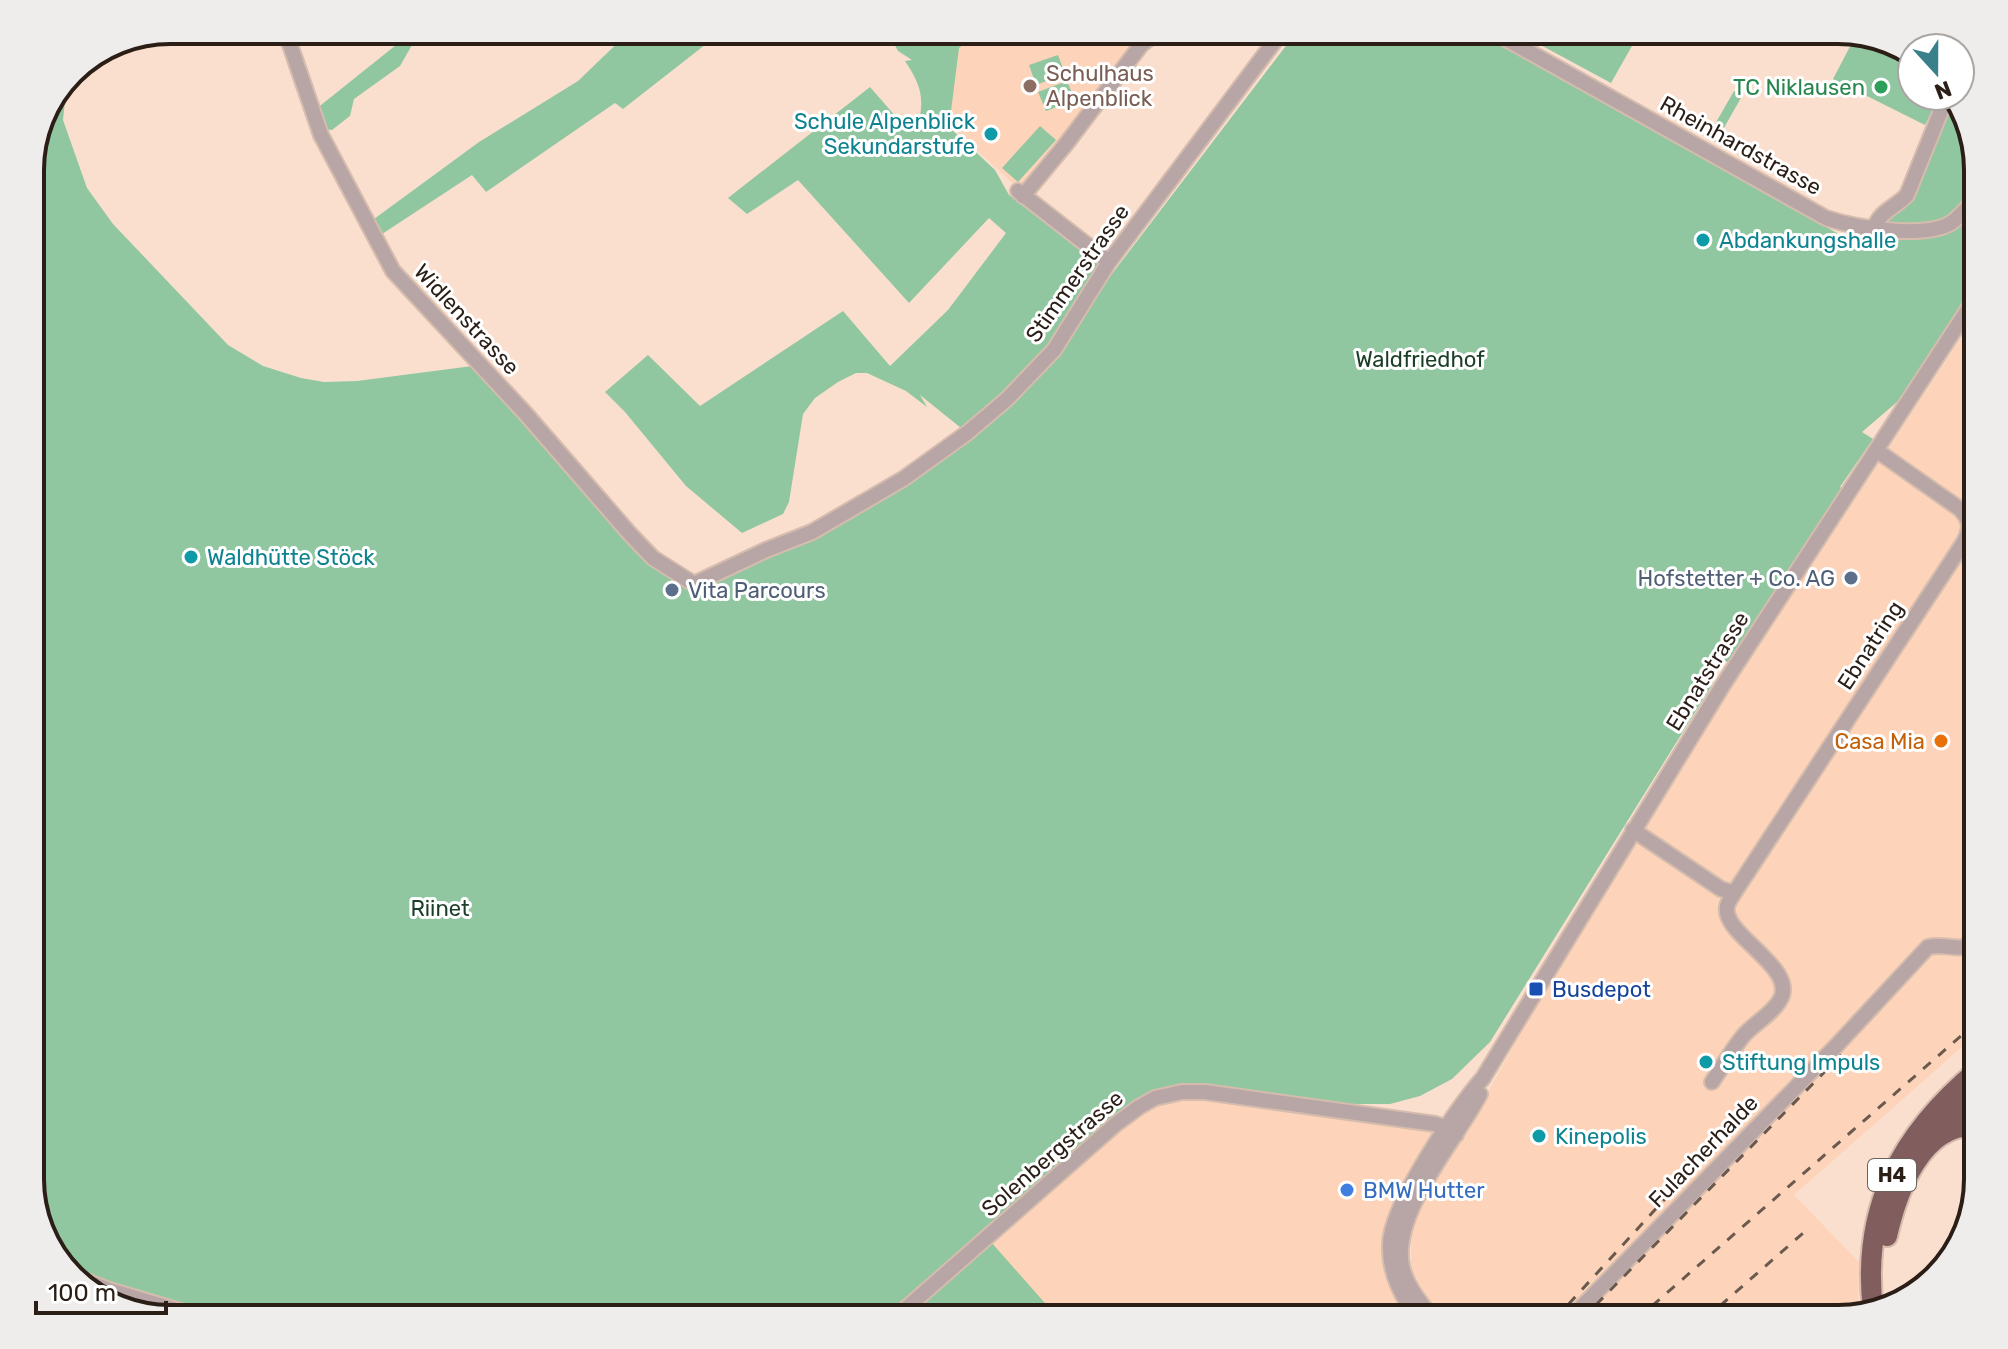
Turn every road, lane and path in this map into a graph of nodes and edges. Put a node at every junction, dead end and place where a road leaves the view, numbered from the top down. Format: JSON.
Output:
{"nodes":[{"id":1,"x":290,"y":44,"type":"edge"},
{"id":2,"x":1142,"y":44,"type":"edge"},
{"id":3,"x":1272,"y":44,"type":"edge"},
{"id":4,"x":1515,"y":44,"type":"edge"},
{"id":5,"x":1941,"y":112,"type":"edge"},
{"id":6,"x":1964,"y":211,"type":"edge"},
{"id":7,"x":1875,"y":227,"type":"junction"},
{"id":8,"x":1109,"y":262,"type":"junction"},
{"id":9,"x":1964,"y":315,"type":"edge"},
{"id":10,"x":1876,"y":450,"type":"junction"},
{"id":11,"x":1964,"y":512,"type":"edge"},
{"id":12,"x":1964,"y":542,"type":"edge"},
{"id":13,"x":694,"y":584,"type":"joint"},
{"id":14,"x":1633,"y":830,"type":"junction"},
{"id":15,"x":1736,"y":890,"type":"junction"},
{"id":16,"x":1964,"y":948,"type":"edge"},
{"id":17,"x":1712,"y":1082,"type":"dead end"},
{"id":18,"x":1964,"y":1083,"type":"edge"},
{"id":19,"x":1964,"y":1105,"type":"edge"},
{"id":20,"x":1964,"y":1126,"type":"edge"},
{"id":21,"x":1452,"y":1132,"type":"junction"},
{"id":22,"x":1920,"y":1155,"type":"junction"},
{"id":23,"x":113,"y":1291,"type":"edge"},
{"id":24,"x":1884,"y":1296,"type":"edge"},
{"id":25,"x":1872,"y":1300,"type":"edge"},
{"id":26,"x":149,"y":1303,"type":"edge"},
{"id":27,"x":910,"y":1305,"type":"edge"},
{"id":28,"x":1410,"y":1305,"type":"edge"},
{"id":29,"x":1422,"y":1305,"type":"edge"},
{"id":30,"x":1584,"y":1305,"type":"edge"}],
"edges":[{"from":1,"to":13,"type":"street","name":"Widlenstrasse"},
{"from":2,"to":8,"type":"street"},
{"from":3,"to":8,"type":"street","name":"Stimmerstrasse"},
{"from":4,"to":7,"type":"street","name":"Rheinhardstrasse"},
{"from":5,"to":7,"type":"street"},
{"from":6,"to":7,"type":"street","name":"Rheinhardstrasse"},
{"from":8,"to":13,"type":"street","name":"Stimmerstrasse"},
{"from":9,"to":10,"type":"street","name":"Ebnatstrasse"},
{"from":10,"to":11,"type":"street","name":"Ebnatring"},
{"from":10,"to":14,"type":"street","name":"Ebnatstrasse"},
{"from":12,"to":15,"type":"street","name":"Ebnatring"},
{"from":14,"to":15,"type":"street"},
{"from":14,"to":21,"type":"street","name":"Ebnatstrasse"},
{"from":15,"to":17,"type":"street","name":"Ebnatring"},
{"from":16,"to":30,"type":"street","name":"Fulacherhalde"},
{"from":18,"to":25,"type":"highway","number":"H4"},
{"from":19,"to":22,"type":"highway","number":"H4"},
{"from":20,"to":22,"type":"highway","number":"H4"},
{"from":21,"to":27,"type":"street","name":"Solenbergstrasse"},
{"from":21,"to":28,"type":"street","name":"Ebnatstrasse"},
{"from":21,"to":29,"type":"street","name":"Ebnatstrasse"},
{"from":22,"to":24,"type":"highway","number":"H4"},
{"from":23,"to":26,"type":"street"}]}
